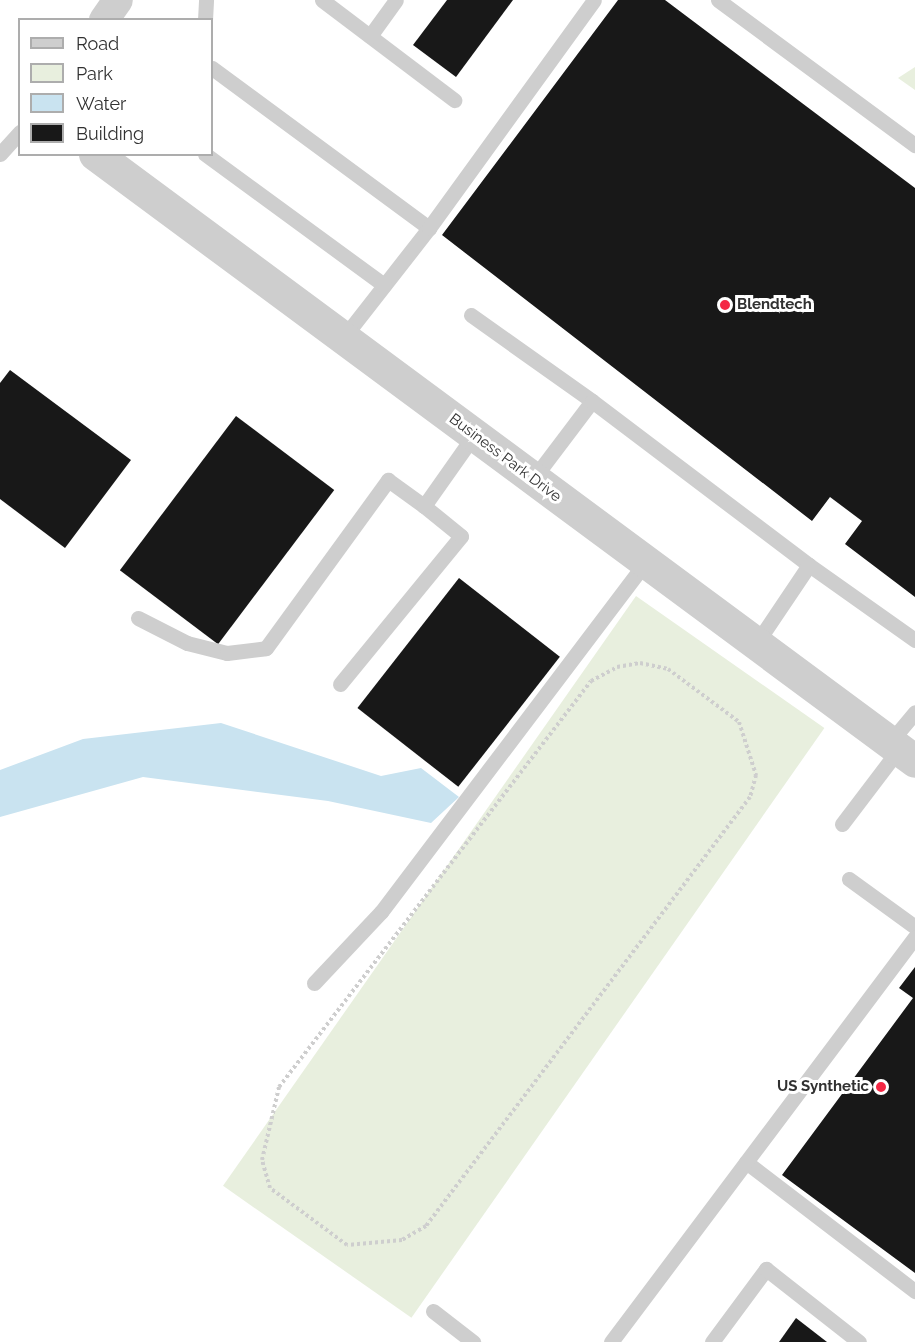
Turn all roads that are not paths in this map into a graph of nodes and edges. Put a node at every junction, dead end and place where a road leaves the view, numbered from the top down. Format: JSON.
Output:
{"nodes":[{"id":1,"x":118,"y":0,"type":"edge"},
{"id":2,"x":206,"y":0,"type":"edge"},
{"id":3,"x":322,"y":0,"type":"edge"},
{"id":4,"x":396,"y":0,"type":"edge"},
{"id":5,"x":594,"y":0,"type":"edge"},
{"id":6,"x":718,"y":0,"type":"edge"},
{"id":7,"x":105,"y":18,"type":"edge"},
{"id":8,"x":205,"y":18,"type":"edge"},
{"id":9,"x":370,"y":36,"type":"junction"},
{"id":10,"x":213,"y":69,"type":"edge"},
{"id":11,"x":454,"y":100,"type":"dead end"},
{"id":12,"x":18,"y":134,"type":"edge"},
{"id":13,"x":915,"y":145,"type":"edge"},
{"id":14,"x":0,"y":154,"type":"edge"},
{"id":15,"x":98,"y":156,"type":"edge"},
{"id":16,"x":208,"y":156,"type":"edge"},
{"id":17,"x":429,"y":228,"type":"junction"},
{"id":18,"x":384,"y":285,"type":"junction"},
{"id":19,"x":471,"y":315,"type":"dead end"},
{"id":20,"x":343,"y":338,"type":"junction"},
{"id":21,"x":592,"y":401,"type":"junction"},
{"id":22,"x":474,"y":435,"type":"junction"},
{"id":23,"x":533,"y":479,"type":"junction"},
{"id":24,"x":424,"y":506,"type":"junction"},
{"id":25,"x":646,"y":562,"type":"junction"},
{"id":26,"x":809,"y":564,"type":"junction"},
{"id":27,"x":138,"y":618,"type":"dead end"},
{"id":28,"x":915,"y":640,"type":"edge"},
{"id":29,"x":756,"y":644,"type":"junction"},
{"id":30,"x":340,"y":684,"type":"dead end"},
{"id":31,"x":915,"y":712,"type":"edge"},
{"id":32,"x":901,"y":751,"type":"edge"},
{"id":33,"x":842,"y":824,"type":"dead end"},
{"id":34,"x":849,"y":879,"type":"dead end"},
{"id":35,"x":915,"y":927,"type":"edge"},
{"id":36,"x":915,"y":937,"type":"edge"},
{"id":37,"x":314,"y":983,"type":"dead end"},
{"id":38,"x":746,"y":1162,"type":"junction"},
{"id":39,"x":915,"y":1291,"type":"edge"},
{"id":40,"x":433,"y":1311,"type":"dead end"},
{"id":41,"x":473,"y":1342,"type":"edge"},
{"id":42,"x":611,"y":1342,"type":"edge"},
{"id":43,"x":712,"y":1342,"type":"edge"},
{"id":44,"x":859,"y":1342,"type":"edge"}],
"edges":[{"from":1,"to":7,"type":"street"},
{"from":2,"to":8,"type":"lane"},
{"from":3,"to":9,"type":"lane"},
{"from":4,"to":9,"type":"lane"},
{"from":5,"to":17,"type":"lane"},
{"from":6,"to":13,"type":"lane"},
{"from":9,"to":11,"type":"lane"},
{"from":10,"to":17,"type":"lane"},
{"from":12,"to":14,"type":"lane"},
{"from":15,"to":20,"type":"street","name":"Business Park Drive"},
{"from":16,"to":18,"type":"lane"},
{"from":17,"to":18,"type":"lane"},
{"from":18,"to":20,"type":"lane"},
{"from":19,"to":21,"type":"lane"},
{"from":20,"to":22,"type":"street","name":"Business Park Drive"},
{"from":21,"to":23,"type":"lane"},
{"from":21,"to":26,"type":"lane"},
{"from":22,"to":23,"type":"street","name":"Business Park Drive"},
{"from":22,"to":24,"type":"lane"},
{"from":23,"to":25,"type":"street","name":"Business Park Drive"},
{"from":24,"to":27,"type":"lane"},
{"from":24,"to":30,"type":"lane"},
{"from":25,"to":29,"type":"street","name":"Business Park Drive"},
{"from":25,"to":37,"type":"lane"},
{"from":26,"to":28,"type":"lane"},
{"from":26,"to":29,"type":"lane"},
{"from":29,"to":32,"type":"street","name":"Business Park Drive"},
{"from":31,"to":32,"type":"lane"},
{"from":32,"to":33,"type":"lane"},
{"from":34,"to":35,"type":"lane"},
{"from":36,"to":38,"type":"lane"},
{"from":38,"to":39,"type":"lane"},
{"from":38,"to":42,"type":"lane"},
{"from":40,"to":41,"type":"lane"},
{"from":43,"to":44,"type":"lane"}]}
